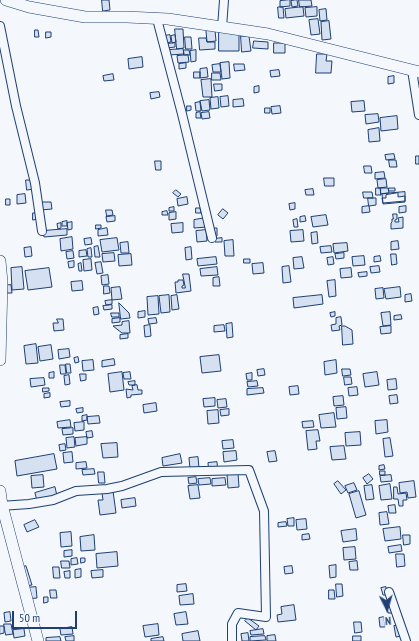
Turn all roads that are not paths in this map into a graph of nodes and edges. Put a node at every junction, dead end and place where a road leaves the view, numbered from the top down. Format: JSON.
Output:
{"nodes":[{"id":1,"x":6,"y":0,"type":"edge"},
{"id":2,"x":224,"y":0,"type":"edge"},
{"id":3,"x":157,"y":19,"type":"junction"},
{"id":4,"x":0,"y":26,"type":"edge"},
{"id":5,"x":222,"y":28,"type":"junction"},
{"id":6,"x":416,"y":71,"type":"edge"},
{"id":7,"x":419,"y":115,"type":"edge"},
{"id":8,"x":42,"y":231,"type":"dead end"},
{"id":9,"x":212,"y":238,"type":"dead end"},
{"id":10,"x":0,"y":261,"type":"edge"},
{"id":11,"x":0,"y":360,"type":"edge"},
{"id":12,"x":0,"y":490,"type":"edge"},
{"id":13,"x":1,"y":505,"type":"edge"},
{"id":14,"x":390,"y":592,"type":"dead end"},
{"id":15,"x":38,"y":641,"type":"edge"},
{"id":16,"x":232,"y":641,"type":"edge"},
{"id":17,"x":406,"y":641,"type":"edge"}],
"edges":[{"from":1,"to":3,"type":"street"},
{"from":2,"to":5,"type":"street"},
{"from":3,"to":5,"type":"street"},
{"from":3,"to":9,"type":"street"},
{"from":4,"to":8,"type":"street"},
{"from":5,"to":6,"type":"street"},
{"from":6,"to":7,"type":"street"},
{"from":10,"to":11,"type":"street"},
{"from":12,"to":13,"type":"street"},
{"from":13,"to":15,"type":"street"},
{"from":13,"to":16,"type":"street"},
{"from":14,"to":17,"type":"street"}]}
